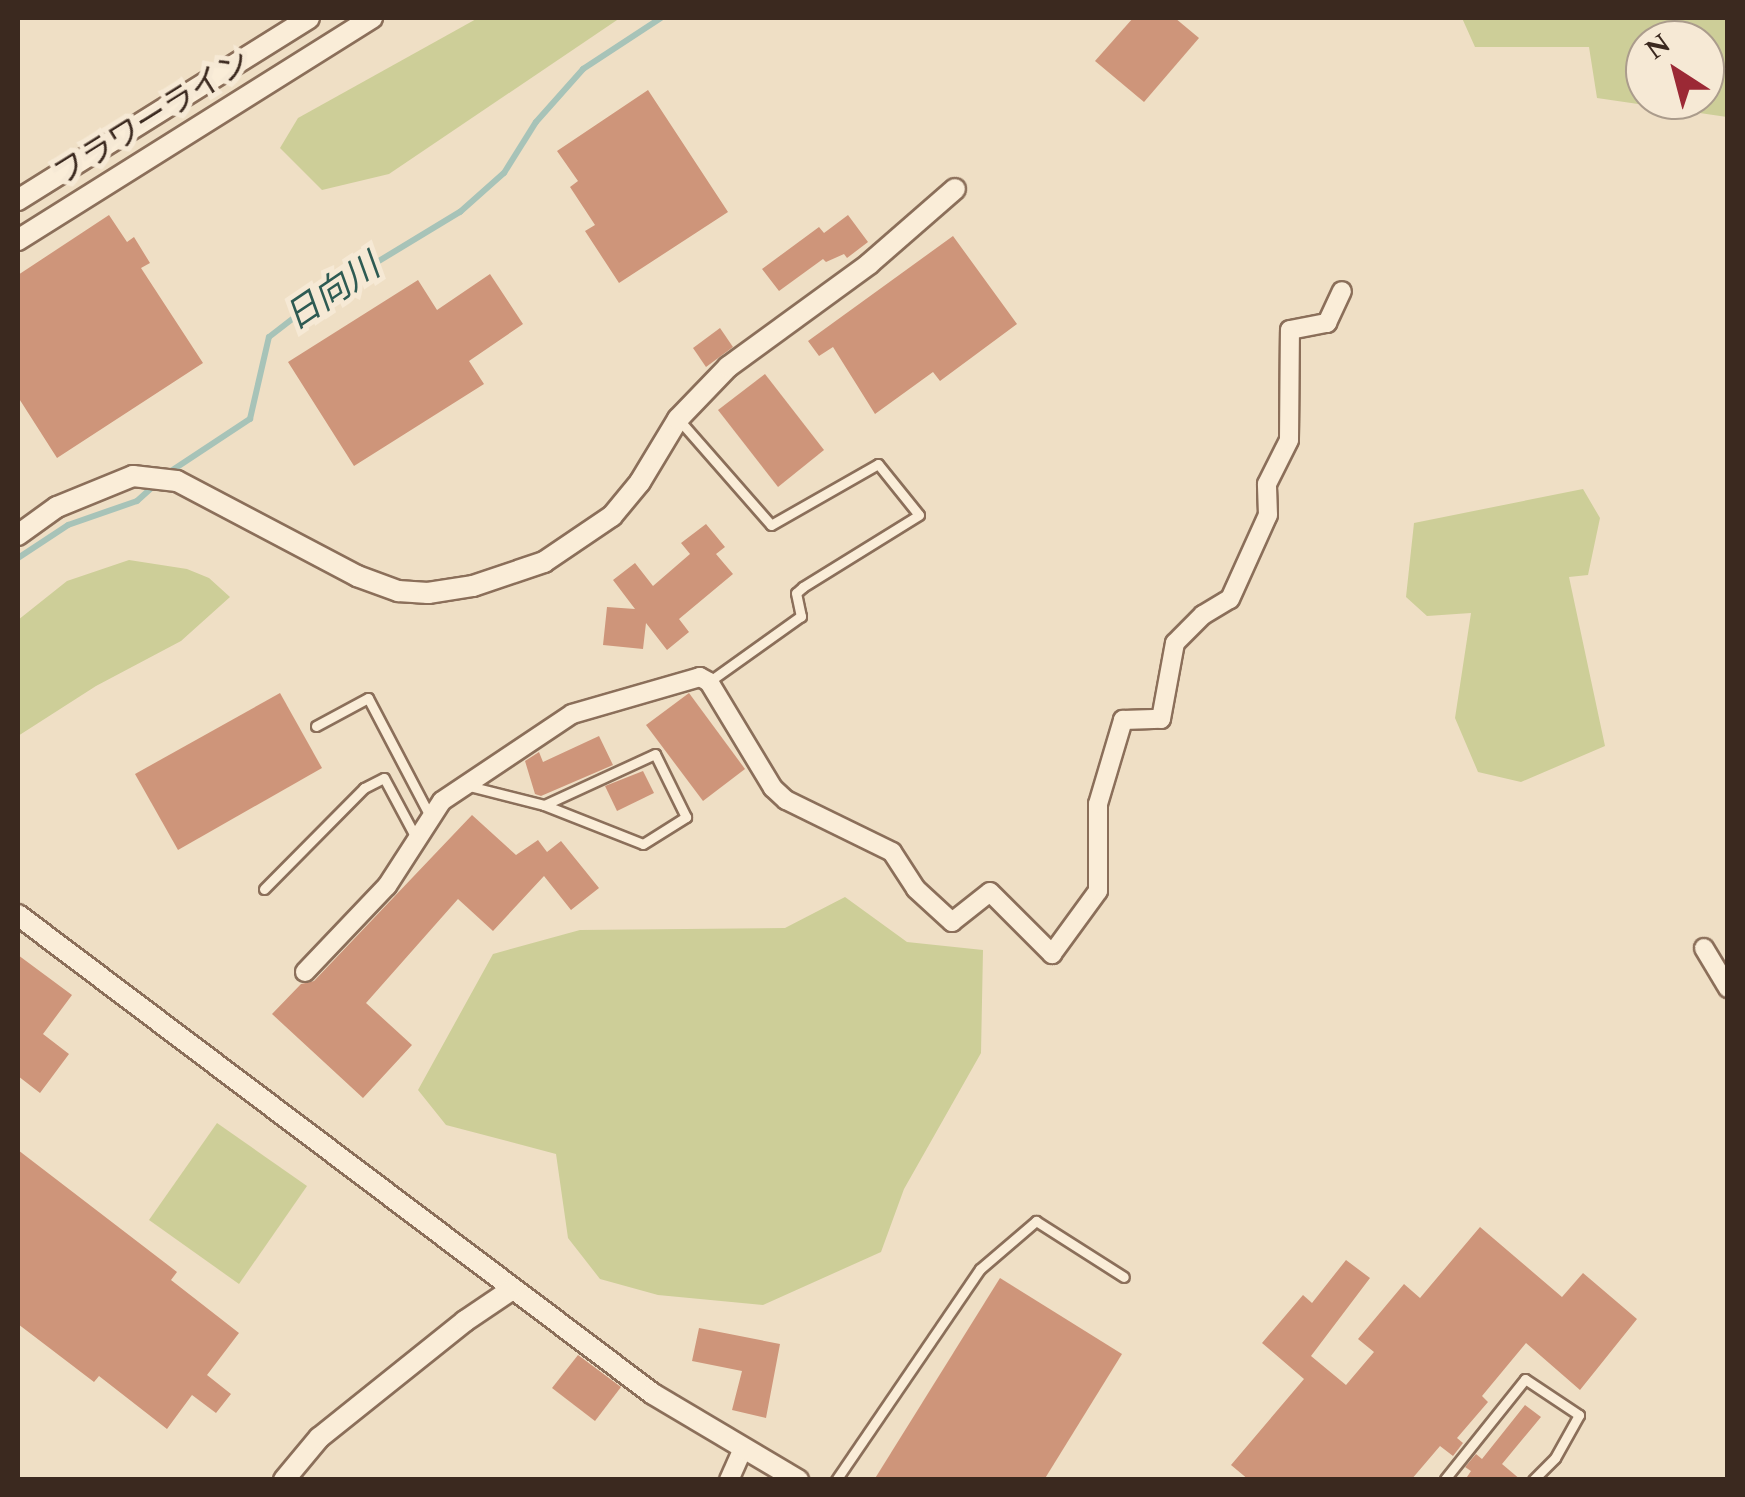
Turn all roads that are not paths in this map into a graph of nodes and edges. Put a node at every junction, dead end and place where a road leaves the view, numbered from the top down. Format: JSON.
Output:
{"nodes":[{"id":1,"x":308,"y":18,"type":"edge"},
{"id":2,"x":372,"y":18,"type":"edge"},
{"id":3,"x":955,"y":188,"type":"dead end"},
{"id":4,"x":18,"y":200,"type":"edge"},
{"id":5,"x":18,"y":240,"type":"edge"},
{"id":6,"x":1342,"y":292,"type":"dead end"},
{"id":7,"x":678,"y":419,"type":"junction"},
{"id":8,"x":18,"y":535,"type":"edge"},
{"id":9,"x":709,"y":682,"type":"junction"},
{"id":10,"x":316,"y":726,"type":"dead end"},
{"id":11,"x":465,"y":784,"type":"junction"},
{"id":12,"x":544,"y":805,"type":"junction"},
{"id":13,"x":431,"y":818,"type":"junction"},
{"id":14,"x":417,"y":840,"type":"junction"},
{"id":15,"x":264,"y":888,"type":"dead end"},
{"id":16,"x":18,"y":915,"type":"edge"},
{"id":17,"x":1704,"y":948,"type":"dead end"},
{"id":18,"x":305,"y":972,"type":"dead end"},
{"id":19,"x":1728,"y":988,"type":"edge"},
{"id":20,"x":1124,"y":1277,"type":"dead end"},
{"id":21,"x":511,"y":1290,"type":"junction"},
{"id":22,"x":743,"y":1450,"type":"junction"},
{"id":23,"x":284,"y":1480,"type":"edge"},
{"id":24,"x":730,"y":1480,"type":"edge"},
{"id":25,"x":798,"y":1480,"type":"edge"},
{"id":26,"x":836,"y":1480,"type":"edge"},
{"id":27,"x":1445,"y":1480,"type":"edge"},
{"id":28,"x":1533,"y":1480,"type":"edge"}],
"edges":[{"from":1,"to":4,"type":"street","name":"フラワーライン"},
{"from":2,"to":5,"type":"street","name":"フラワーライン"},
{"from":3,"to":7,"type":"street"},
{"from":6,"to":9,"type":"street"},
{"from":7,"to":8,"type":"street"},
{"from":7,"to":9,"type":"lane"},
{"from":9,"to":11,"type":"street"},
{"from":10,"to":13,"type":"lane"},
{"from":11,"to":12,"type":"lane"},
{"from":11,"to":13,"type":"street"},
{"from":12,"to":12,"type":"lane"},
{"from":13,"to":14,"type":"street"},
{"from":14,"to":15,"type":"lane"},
{"from":14,"to":18,"type":"street"},
{"from":16,"to":21,"type":"street"},
{"from":17,"to":19,"type":"street"},
{"from":20,"to":26,"type":"lane"},
{"from":21,"to":22,"type":"street"},
{"from":21,"to":23,"type":"street"},
{"from":22,"to":24,"type":"street"},
{"from":22,"to":25,"type":"street"},
{"from":27,"to":28,"type":"lane"}]}
